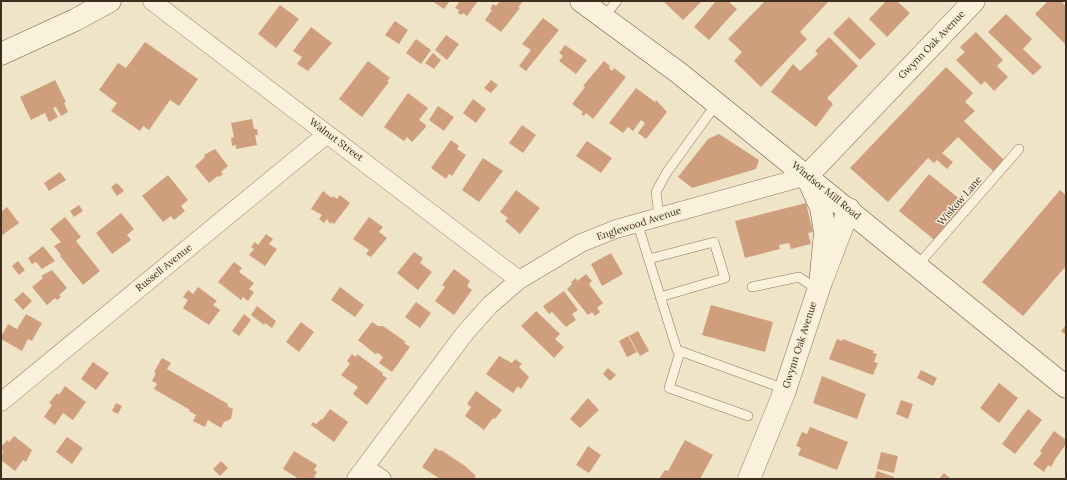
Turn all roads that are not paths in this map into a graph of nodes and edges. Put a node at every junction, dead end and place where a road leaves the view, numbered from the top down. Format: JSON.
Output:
{"nodes":[{"id":1,"x":110,"y":1,"type":"edge"},
{"id":2,"x":152,"y":1,"type":"edge"},
{"id":3,"x":581,"y":1,"type":"edge"},
{"id":4,"x":617,"y":1,"type":"edge"},
{"id":5,"x":974,"y":1,"type":"edge"},
{"id":6,"x":603,"y":18,"type":"junction"},
{"id":7,"x":1,"y":54,"type":"edge"},
{"id":8,"x":717,"y":103,"type":"junction"},
{"id":9,"x":327,"y":134,"type":"junction"},
{"id":10,"x":1019,"y":149,"type":"dead end"},
{"id":11,"x":807,"y":176,"type":"junction"},
{"id":12,"x":848,"y":210,"type":"junction"},
{"id":13,"x":659,"y":216,"type":"junction"},
{"id":14,"x":637,"y":222,"type":"junction"},
{"id":15,"x":649,"y":260,"type":"junction"},
{"id":16,"x":917,"y":266,"type":"junction"},
{"id":17,"x":519,"y":280,"type":"junction"},
{"id":18,"x":752,"y":287,"type":"dead end"},
{"id":19,"x":819,"y":287,"type":"junction"},
{"id":20,"x":660,"y":297,"type":"junction"},
{"id":21,"x":680,"y":352,"type":"junction"},
{"id":22,"x":1066,"y":387,"type":"edge"},
{"id":23,"x":785,"y":388,"type":"junction"},
{"id":24,"x":1,"y":402,"type":"edge"},
{"id":25,"x":748,"y":416,"type":"dead end"},
{"id":26,"x":360,"y":474,"type":"edge"},
{"id":27,"x":382,"y":479,"type":"edge"},
{"id":28,"x":748,"y":479,"type":"edge"}],
"edges":[{"from":1,"to":7,"type":"main road"},
{"from":2,"to":9,"type":"street","name":"Walnut Street"},
{"from":3,"to":6,"type":"main road","name":"Windsor Mill Road"},
{"from":4,"to":6,"type":"lane"},
{"from":5,"to":11,"type":"main road","name":"Gwynn Oak Avenue"},
{"from":6,"to":8,"type":"main road","name":"Windsor Mill Road"},
{"from":8,"to":11,"type":"main road","name":"Windsor Mill Road"},
{"from":8,"to":13,"type":"lane"},
{"from":9,"to":17,"type":"street","name":"Walnut Street"},
{"from":9,"to":24,"type":"street","name":"Russell Avenue"},
{"from":10,"to":16,"type":"lane","name":"Wiskow Lane"},
{"from":11,"to":12,"type":"main road","name":"Windsor Mill Road"},
{"from":11,"to":13,"type":"street","name":"Englewood Avenue"},
{"from":11,"to":19,"type":"main road"},
{"from":12,"to":16,"type":"main road","name":"Windsor Mill Road"},
{"from":12,"to":19,"type":"main road","name":"Gwynn Oak Avenue"},
{"from":13,"to":14,"type":"street","name":"Englewood Avenue"},
{"from":14,"to":15,"type":"lane"},
{"from":14,"to":17,"type":"street","name":"Englewood Avenue"},
{"from":15,"to":20,"type":"lane"},
{"from":15,"to":20,"type":"lane"},
{"from":16,"to":22,"type":"main road","name":"Windsor Mill Road"},
{"from":17,"to":26,"type":"street","name":"Englewood Avenue"},
{"from":18,"to":19,"type":"lane"},
{"from":19,"to":23,"type":"main road","name":"Gwynn Oak Avenue"},
{"from":20,"to":21,"type":"lane"},
{"from":21,"to":23,"type":"lane"},
{"from":21,"to":25,"type":"lane"},
{"from":23,"to":28,"type":"main road","name":"Gwynn Oak Avenue"},
{"from":26,"to":27,"type":"street"}]}
